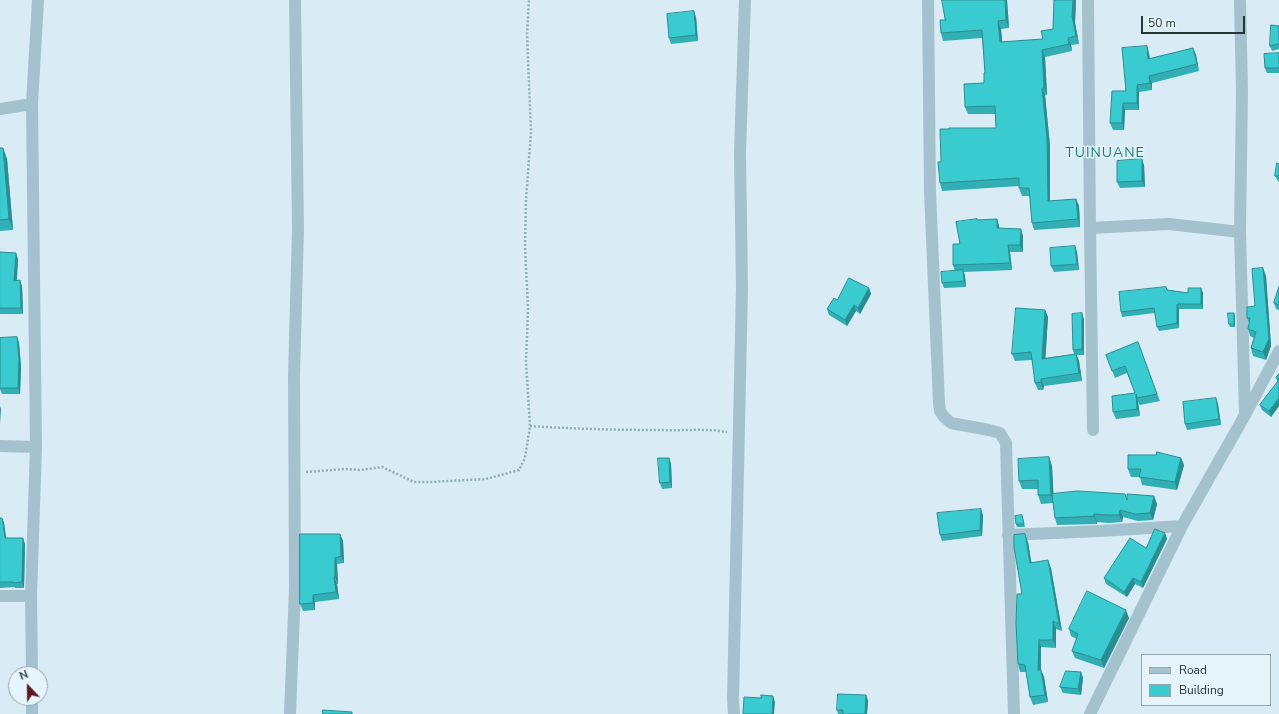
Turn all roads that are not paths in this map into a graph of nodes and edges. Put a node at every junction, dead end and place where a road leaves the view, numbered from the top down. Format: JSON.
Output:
{"nodes":[{"id":1,"x":38,"y":0,"type":"edge"},
{"id":2,"x":295,"y":0,"type":"edge"},
{"id":3,"x":745,"y":0,"type":"edge"},
{"id":4,"x":928,"y":0,"type":"edge"},
{"id":5,"x":1088,"y":0,"type":"edge"},
{"id":6,"x":1240,"y":0,"type":"edge"},
{"id":7,"x":32,"y":104,"type":"junction"},
{"id":8,"x":0,"y":109,"type":"edge"},
{"id":9,"x":1090,"y":228,"type":"junction"},
{"id":10,"x":1240,"y":232,"type":"junction"},
{"id":11,"x":1279,"y":351,"type":"edge"},
{"id":12,"x":1245,"y":415,"type":"junction"},
{"id":13,"x":1093,"y":430,"type":"dead end"},
{"id":14,"x":0,"y":446,"type":"edge"},
{"id":15,"x":36,"y":446,"type":"junction"},
{"id":16,"x":1182,"y":526,"type":"junction"},
{"id":17,"x":1008,"y":535,"type":"junction"},
{"id":18,"x":0,"y":596,"type":"edge"},
{"id":19,"x":31,"y":596,"type":"junction"},
{"id":20,"x":32,"y":666,"type":"edge"},
{"id":21,"x":290,"y":714,"type":"edge"},
{"id":22,"x":734,"y":714,"type":"edge"},
{"id":23,"x":1014,"y":714,"type":"edge"},
{"id":24,"x":1090,"y":714,"type":"edge"}],
"edges":[{"from":1,"to":7,"type":"street"},
{"from":2,"to":21,"type":"street"},
{"from":3,"to":22,"type":"street"},
{"from":4,"to":17,"type":"street"},
{"from":5,"to":9,"type":"street"},
{"from":6,"to":10,"type":"street"},
{"from":7,"to":8,"type":"street"},
{"from":7,"to":15,"type":"street"},
{"from":9,"to":10,"type":"street"},
{"from":9,"to":13,"type":"street"},
{"from":10,"to":12,"type":"street"},
{"from":11,"to":12,"type":"street"},
{"from":12,"to":16,"type":"street"},
{"from":14,"to":15,"type":"street"},
{"from":15,"to":19,"type":"street"},
{"from":16,"to":17,"type":"street"},
{"from":16,"to":24,"type":"street"},
{"from":17,"to":23,"type":"street"},
{"from":18,"to":19,"type":"street"},
{"from":19,"to":20,"type":"street"}]}
